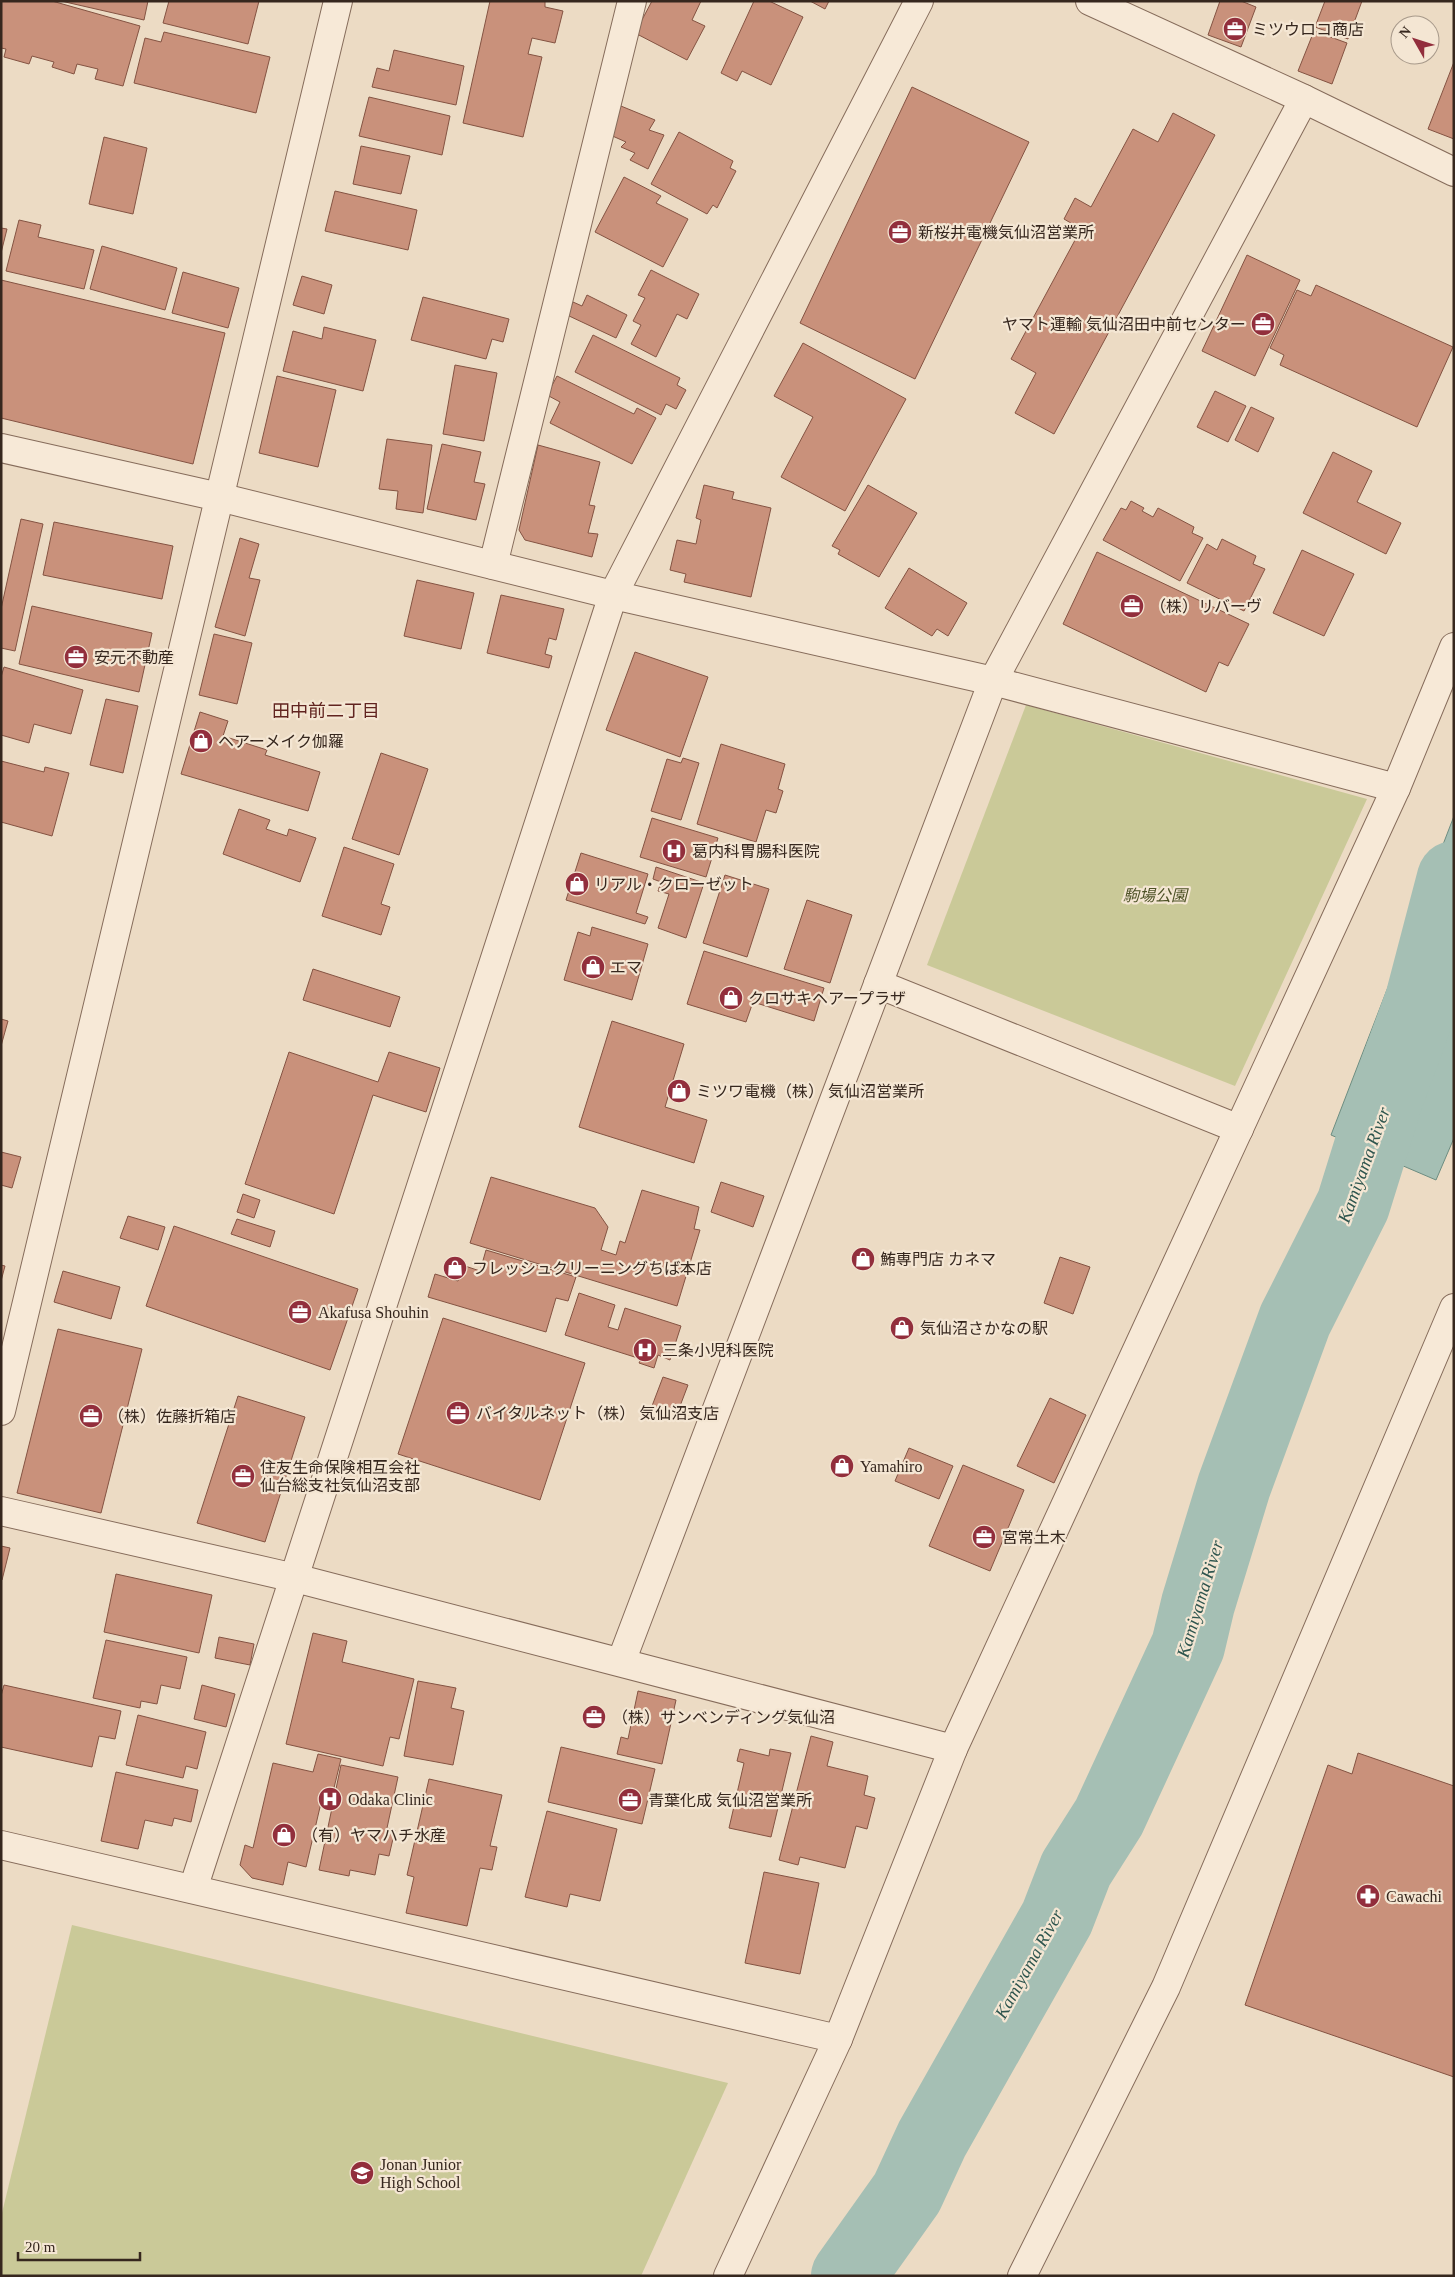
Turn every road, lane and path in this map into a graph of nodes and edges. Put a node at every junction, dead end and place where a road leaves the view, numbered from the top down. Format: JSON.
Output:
{"nodes":[{"id":1,"x":338,"y":1,"type":"edge"},
{"id":2,"x":632,"y":1,"type":"edge"},
{"id":3,"x":920,"y":1,"type":"edge"},
{"id":4,"x":1090,"y":1,"type":"edge"},
{"id":5,"x":1304,"y":99,"type":"junction"},
{"id":6,"x":1454,"y":172,"type":"edge"},
{"id":7,"x":1,"y":448,"type":"edge"},
{"id":8,"x":219,"y":497,"type":"junction"},
{"id":9,"x":493,"y":565,"type":"junction"},
{"id":10,"x":613,"y":595,"type":"junction"},
{"id":11,"x":1454,"y":647,"type":"edge"},
{"id":12,"x":993,"y":681,"type":"junction"},
{"id":13,"x":1396,"y":788,"type":"junction"},
{"id":14,"x":878,"y":984,"type":"junction"},
{"id":15,"x":1239,"y":1129,"type":"junction"},
{"id":16,"x":1454,"y":1308,"type":"edge"},
{"id":17,"x":1,"y":1411,"type":"edge"},
{"id":18,"x":1,"y":1511,"type":"edge"},
{"id":19,"x":295,"y":1578,"type":"junction"},
{"id":20,"x":621,"y":1662,"type":"junction"},
{"id":21,"x":953,"y":1749,"type":"junction"},
{"id":22,"x":1,"y":1845,"type":"edge"},
{"id":23,"x":192,"y":1889,"type":"junction"},
{"id":24,"x":838,"y":2039,"type":"junction"},
{"id":25,"x":728,"y":2276,"type":"edge"},
{"id":26,"x":1022,"y":2276,"type":"edge"}],
"edges":[{"from":1,"to":8,"type":"street"},
{"from":2,"to":9,"type":"street"},
{"from":3,"to":10,"type":"street"},
{"from":4,"to":5,"type":"street"},
{"from":5,"to":6,"type":"street"},
{"from":5,"to":12,"type":"street"},
{"from":7,"to":8,"type":"street"},
{"from":8,"to":9,"type":"street"},
{"from":8,"to":17,"type":"street"},
{"from":9,"to":10,"type":"street"},
{"from":10,"to":12,"type":"street"},
{"from":10,"to":19,"type":"street"},
{"from":11,"to":13,"type":"street"},
{"from":12,"to":13,"type":"street"},
{"from":12,"to":14,"type":"street"},
{"from":13,"to":15,"type":"street"},
{"from":14,"to":15,"type":"street"},
{"from":14,"to":20,"type":"street"},
{"from":15,"to":21,"type":"street"},
{"from":16,"to":26,"type":"street"},
{"from":18,"to":19,"type":"street"},
{"from":19,"to":20,"type":"street"},
{"from":19,"to":23,"type":"street"},
{"from":20,"to":21,"type":"street"},
{"from":21,"to":24,"type":"street"},
{"from":22,"to":23,"type":"street"},
{"from":23,"to":24,"type":"street"},
{"from":24,"to":25,"type":"street"}]}
